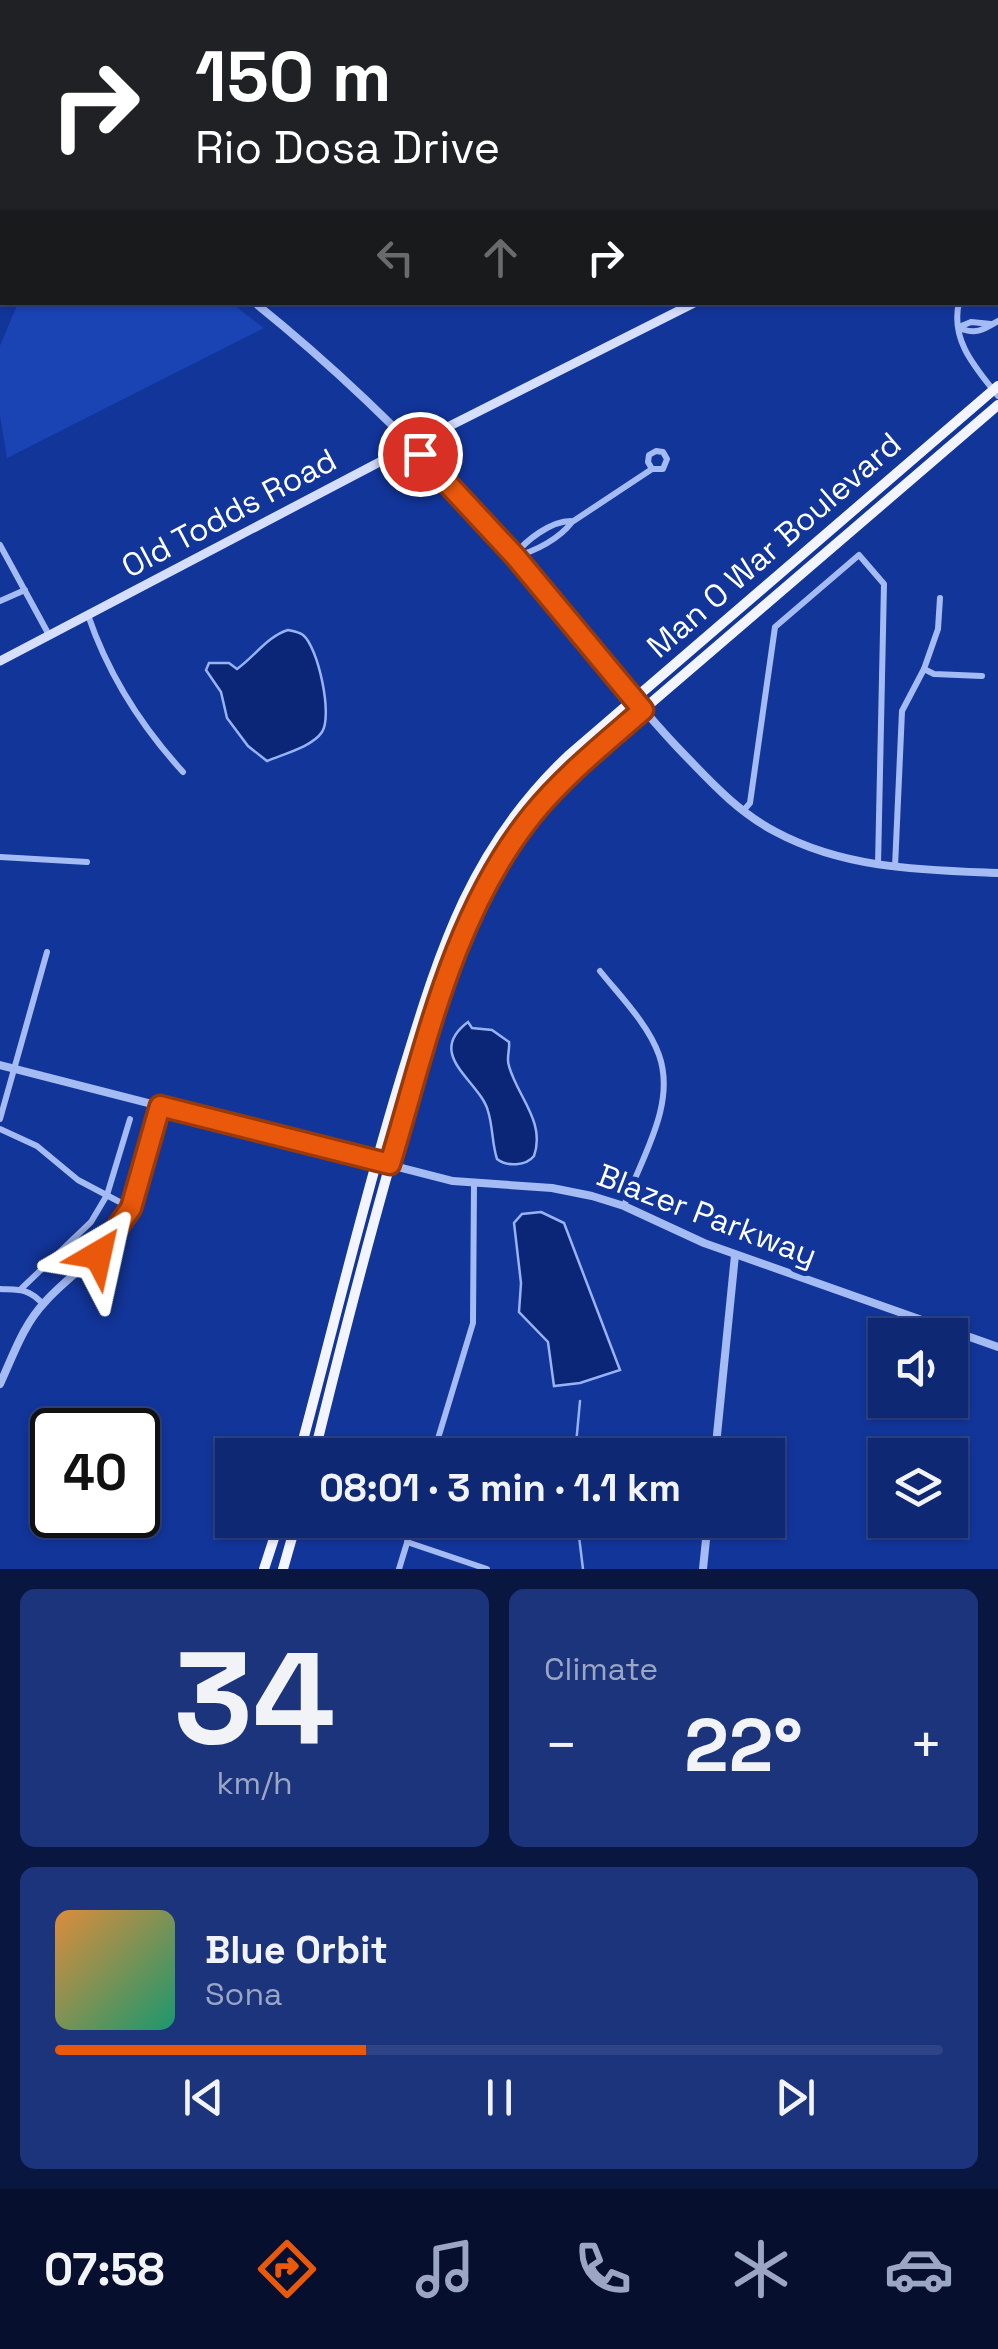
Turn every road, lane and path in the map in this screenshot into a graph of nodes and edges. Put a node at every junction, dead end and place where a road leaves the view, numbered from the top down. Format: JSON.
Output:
{"nodes":[{"id":1,"x":258,"y":305,"type":"edge"},
{"id":2,"x":690,"y":305,"type":"edge"},
{"id":3,"x":958,"y":305,"type":"edge"},
{"id":4,"x":995,"y":323,"type":"edge"},
{"id":5,"x":958,"y":327,"type":"junction"},
{"id":6,"x":996,"y":391,"type":"edge"},
{"id":7,"x":998,"y":405,"type":"edge"},
{"id":8,"x":412,"y":445,"type":"junction"},
{"id":9,"x":652,"y":469,"type":"dead end"},
{"id":10,"x":0,"y":545,"type":"edge"},
{"id":11,"x":515,"y":556,"type":"junction"},
{"id":12,"x":24,"y":590,"type":"junction"},
{"id":13,"x":940,"y":598,"type":"dead end"},
{"id":14,"x":0,"y":600,"type":"edge"},
{"id":15,"x":88,"y":615,"type":"junction"},
{"id":16,"x":50,"y":636,"type":"junction"},
{"id":17,"x":0,"y":661,"type":"edge"},
{"id":18,"x":924,"y":669,"type":"junction"},
{"id":19,"x":982,"y":676,"type":"dead end"},
{"id":20,"x":633,"y":698,"type":"junction"},
{"id":21,"x":643,"y":710,"type":"junction"},
{"id":22,"x":183,"y":772,"type":"dead end"},
{"id":23,"x":743,"y":811,"type":"junction"},
{"id":24,"x":0,"y":857,"type":"edge"},
{"id":25,"x":87,"y":862,"type":"dead end"},
{"id":26,"x":878,"y":866,"type":"junction"},
{"id":27,"x":895,"y":868,"type":"junction"},
{"id":28,"x":998,"y":873,"type":"edge"},
{"id":29,"x":46,"y":952,"type":"dead end"},
{"id":30,"x":600,"y":971,"type":"dead end"},
{"id":31,"x":0,"y":1065,"type":"edge"},
{"id":32,"x":16,"y":1069,"type":"junction"},
{"id":33,"x":160,"y":1106,"type":"junction"},
{"id":34,"x":0,"y":1119,"type":"edge"},
{"id":35,"x":130,"y":1119,"type":"dead end"},
{"id":36,"x":0,"y":1129,"type":"edge"},
{"id":37,"x":376,"y":1161,"type":"junction"},
{"id":38,"x":390,"y":1164,"type":"junction"},
{"id":39,"x":474,"y":1184,"type":"junction"},
{"id":40,"x":107,"y":1196,"type":"junction"},
{"id":41,"x":624,"y":1206,"type":"junction"},
{"id":42,"x":131,"y":1208,"type":"junction"},
{"id":43,"x":735,"y":1255,"type":"junction"},
{"id":44,"x":0,"y":1288,"type":"edge"},
{"id":45,"x":22,"y":1288,"type":"junction"},
{"id":46,"x":43,"y":1304,"type":"junction"},
{"id":47,"x":998,"y":1347,"type":"edge"},
{"id":48,"x":0,"y":1384,"type":"edge"},
{"id":49,"x":303,"y":1438,"type":"edge"},
{"id":50,"x":318,"y":1438,"type":"edge"},
{"id":51,"x":438,"y":1438,"type":"edge"},
{"id":52,"x":717,"y":1438,"type":"edge"},
{"id":53,"x":274,"y":1538,"type":"edge"},
{"id":54,"x":292,"y":1538,"type":"edge"},
{"id":55,"x":408,"y":1538,"type":"edge"},
{"id":56,"x":706,"y":1538,"type":"edge"},
{"id":57,"x":407,"y":1542,"type":"junction"},
{"id":58,"x":264,"y":1569,"type":"edge"},
{"id":59,"x":283,"y":1569,"type":"edge"},
{"id":60,"x":399,"y":1569,"type":"edge"},
{"id":61,"x":487,"y":1569,"type":"edge"},
{"id":62,"x":703,"y":1569,"type":"edge"}],
"edges":[{"from":1,"to":8,"type":"street"},
{"from":2,"to":8,"type":"main road","name":"Old Todds Road"},
{"from":3,"to":5,"type":"street"},
{"from":4,"to":5,"type":"street"},
{"from":5,"to":6,"type":"street"},
{"from":6,"to":20,"type":"main road","name":"Man O War Boulevard"},
{"from":7,"to":21,"type":"main road","name":"Man O War Boulevard"},
{"from":8,"to":11,"type":"street"},
{"from":8,"to":15,"type":"main road","name":"Old Todds Road"},
{"from":9,"to":11,"type":"street"},
{"from":10,"to":12,"type":"street"},
{"from":11,"to":20,"type":"street"},
{"from":12,"to":14,"type":"street"},
{"from":12,"to":16,"type":"street"},
{"from":13,"to":18,"type":"street"},
{"from":15,"to":16,"type":"main road","name":"Old Todds Road"},
{"from":15,"to":22,"type":"street"},
{"from":16,"to":17,"type":"main road","name":"Old Todds Road"},
{"from":18,"to":19,"type":"street"},
{"from":18,"to":27,"type":"street"},
{"from":20,"to":21,"type":"street"},
{"from":20,"to":37,"type":"main road","name":"Man O War Boulevard"},
{"from":21,"to":23,"type":"street"},
{"from":21,"to":38,"type":"main road","name":"Man O War Boulevard"},
{"from":23,"to":26,"type":"street"},
{"from":23,"to":26,"type":"street"},
{"from":24,"to":25,"type":"street"},
{"from":26,"to":27,"type":"street"},
{"from":27,"to":28,"type":"street"},
{"from":29,"to":32,"type":"street"},
{"from":30,"to":41,"type":"street"},
{"from":31,"to":32,"type":"street","name":"Blazer Parkway"},
{"from":32,"to":33,"type":"street","name":"Blazer Parkway"},
{"from":32,"to":34,"type":"street"},
{"from":33,"to":37,"type":"street","name":"Blazer Parkway"},
{"from":33,"to":42,"type":"street"},
{"from":35,"to":40,"type":"street"},
{"from":36,"to":40,"type":"street"},
{"from":37,"to":38,"type":"street","name":"Blazer Parkway"},
{"from":37,"to":49,"type":"main road","name":"Man O War Boulevard"},
{"from":38,"to":39,"type":"street","name":"Blazer Parkway"},
{"from":38,"to":50,"type":"main road","name":"Man O War Boulevard"},
{"from":39,"to":41,"type":"street","name":"Blazer Parkway"},
{"from":39,"to":51,"type":"street"},
{"from":40,"to":42,"type":"street"},
{"from":40,"to":45,"type":"street"},
{"from":41,"to":43,"type":"street","name":"Blazer Parkway"},
{"from":42,"to":46,"type":"street"},
{"from":43,"to":47,"type":"street","name":"Blazer Parkway"},
{"from":43,"to":52,"type":"street"},
{"from":44,"to":45,"type":"street"},
{"from":45,"to":46,"type":"street"},
{"from":46,"to":48,"type":"street"},
{"from":53,"to":58,"type":"main road"},
{"from":54,"to":59,"type":"main road"},
{"from":55,"to":57,"type":"street"},
{"from":56,"to":62,"type":"street"},
{"from":57,"to":60,"type":"street"},
{"from":57,"to":61,"type":"street"}]}
